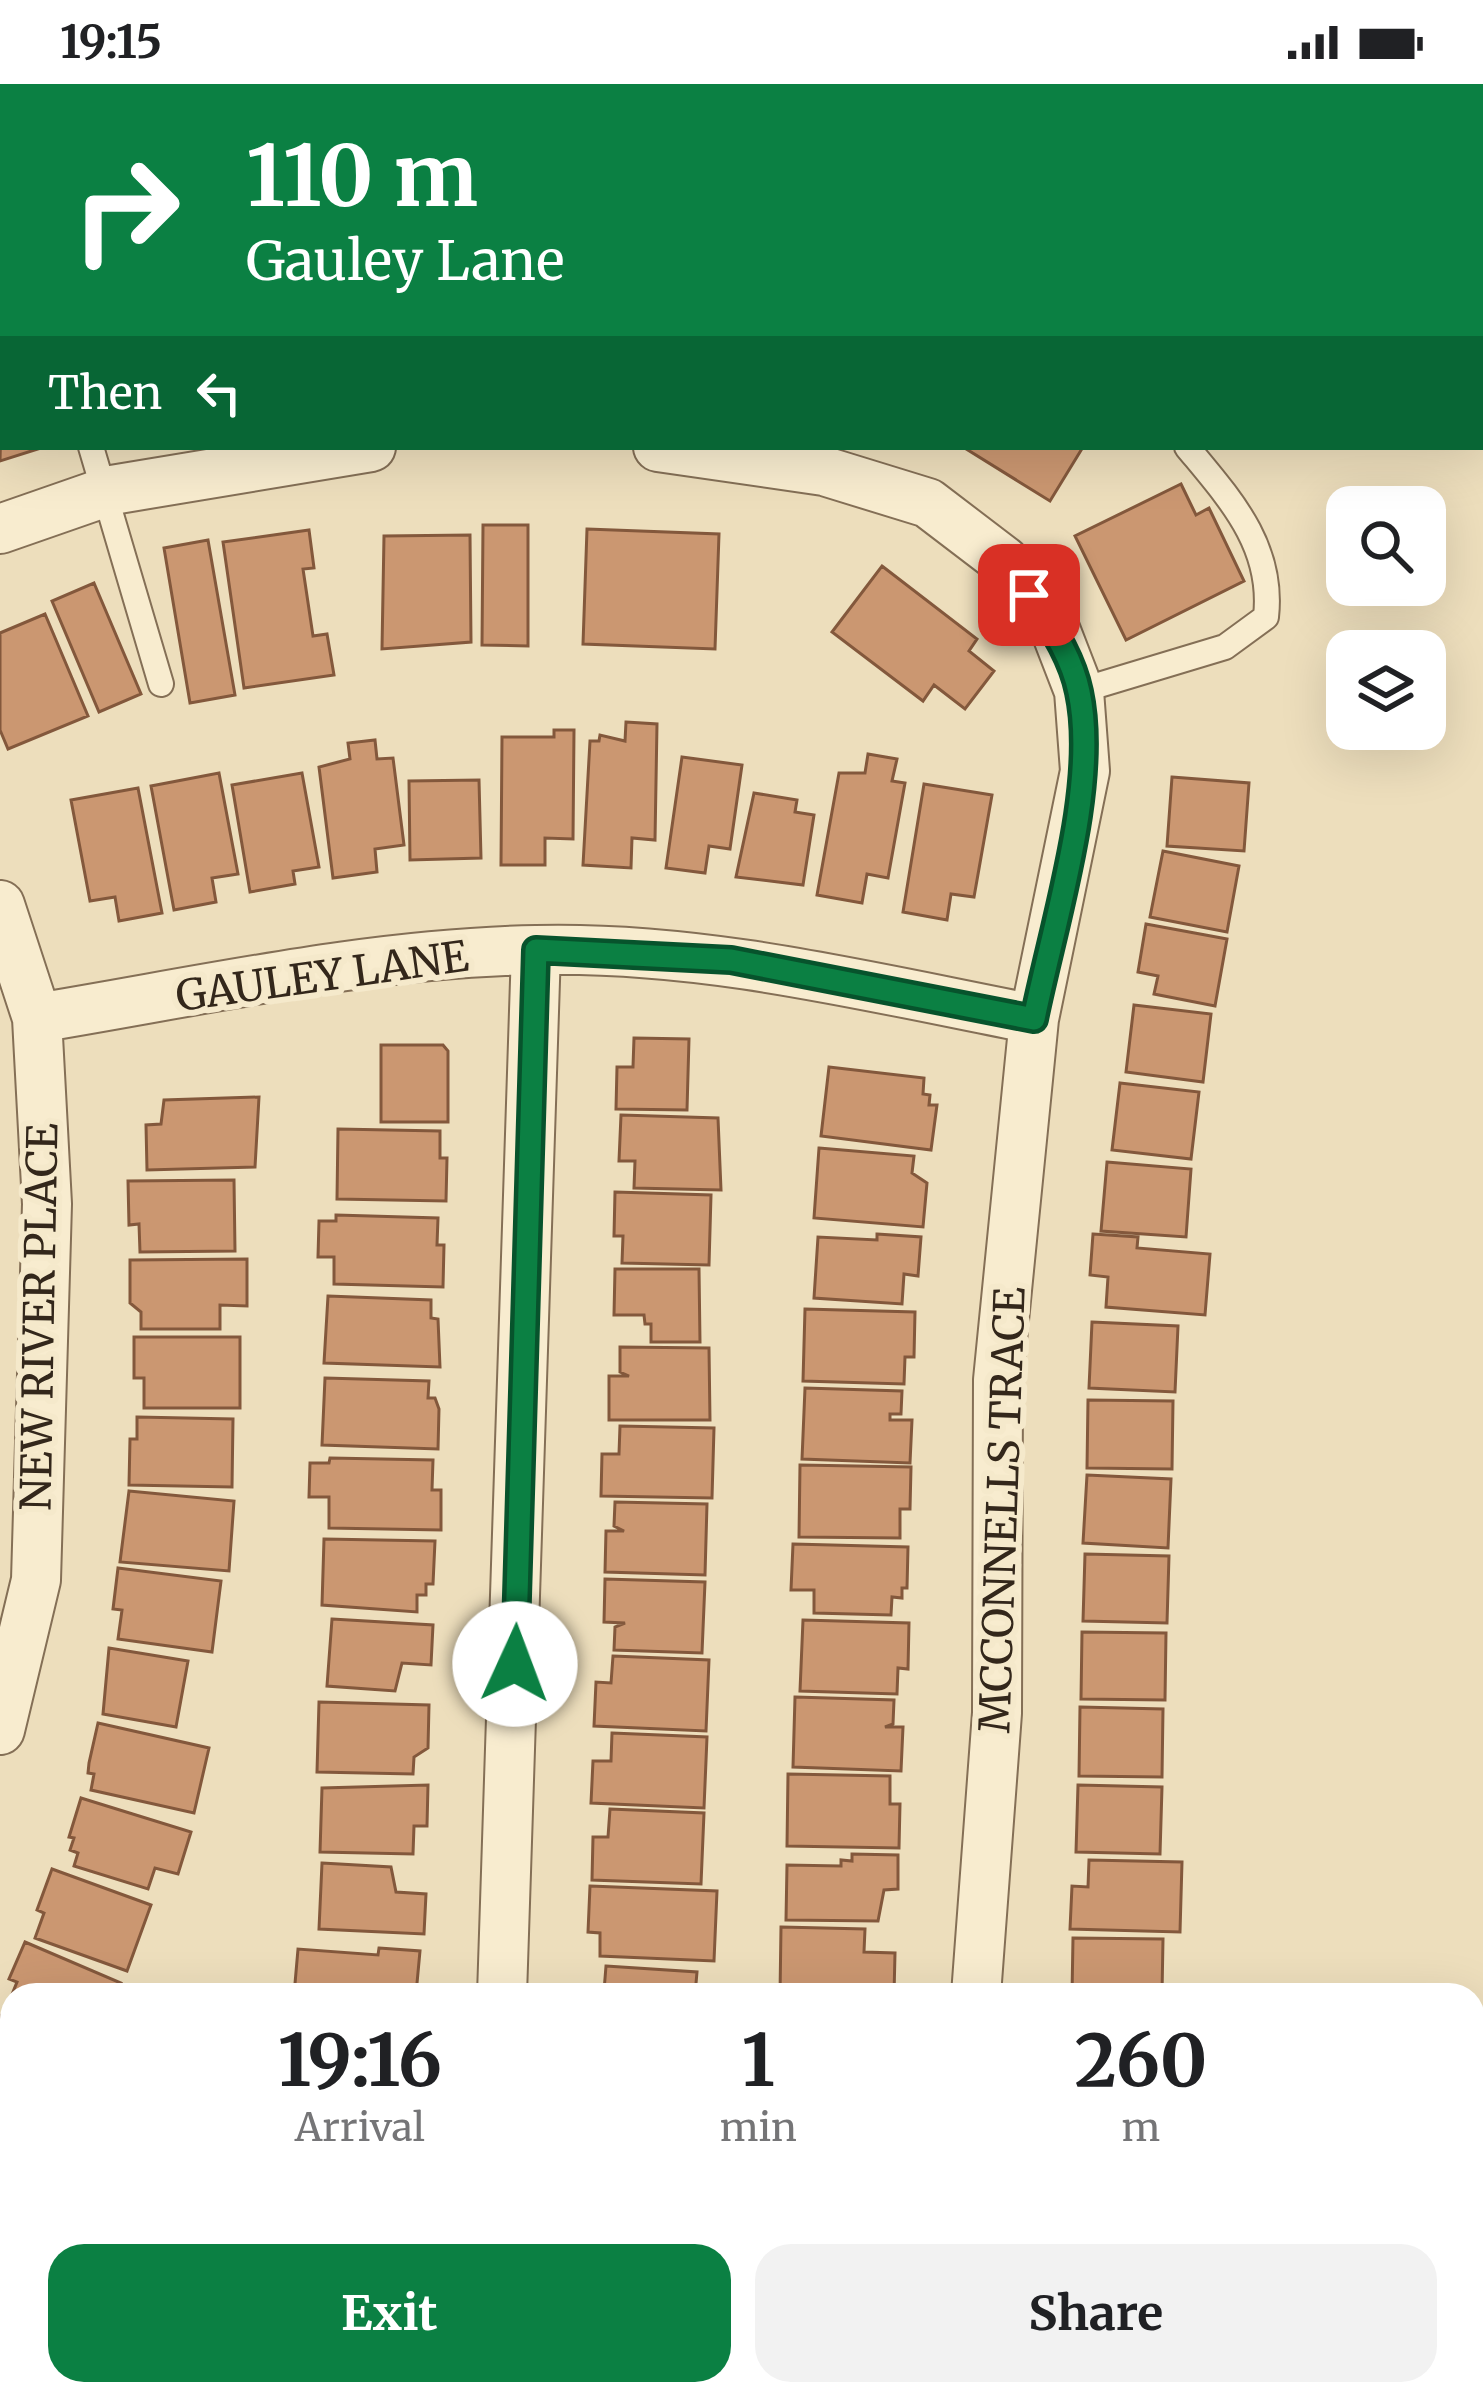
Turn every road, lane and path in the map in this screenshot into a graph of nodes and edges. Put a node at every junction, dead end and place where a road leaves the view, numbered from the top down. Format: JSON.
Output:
{"nodes":[{"id":1,"x":347,"y":450,"type":"edge"},
{"id":2,"x":700,"y":450,"type":"edge"},
{"id":3,"x":1189,"y":450,"type":"edge"},
{"id":4,"x":827,"y":459,"type":"edge"},
{"id":5,"x":98,"y":470,"type":"edge"},
{"id":6,"x":0,"y":530,"type":"edge"},
{"id":7,"x":161,"y":684,"type":"dead end"},
{"id":8,"x":1079,"y":692,"type":"junction"},
{"id":9,"x":0,"y":905,"type":"edge"},
{"id":10,"x":536,"y":950,"type":"junction"},
{"id":11,"x":37,"y":1018,"type":"junction"},
{"id":12,"x":1034,"y":1019,"type":"junction"},
{"id":13,"x":19,"y":1530,"type":"edge"},
{"id":14,"x":0,"y":1730,"type":"edge"},
{"id":15,"x":502,"y":1983,"type":"edge"},
{"id":16,"x":977,"y":1983,"type":"edge"}],
"edges":[{"from":1,"to":5,"type":"street"},
{"from":2,"to":4,"type":"street","name":"MCCONNELLS TRACE"},
{"from":3,"to":8,"type":"lane"},
{"from":4,"to":8,"type":"street","name":"MCCONNELLS TRACE"},
{"from":5,"to":6,"type":"street"},
{"from":5,"to":7,"type":"lane"},
{"from":8,"to":12,"type":"street","name":"MCCONNELLS TRACE"},
{"from":9,"to":11,"type":"street","name":"NEW RIVER PLACE"},
{"from":10,"to":11,"type":"street","name":"GAULEY LANE"},
{"from":10,"to":12,"type":"street","name":"GAULEY LANE"},
{"from":10,"to":15,"type":"street"},
{"from":11,"to":13,"type":"street","name":"NEW RIVER PLACE"},
{"from":12,"to":16,"type":"street","name":"MCCONNELLS TRACE"},
{"from":13,"to":14,"type":"street","name":"NEW RIVER PLACE"}]}
